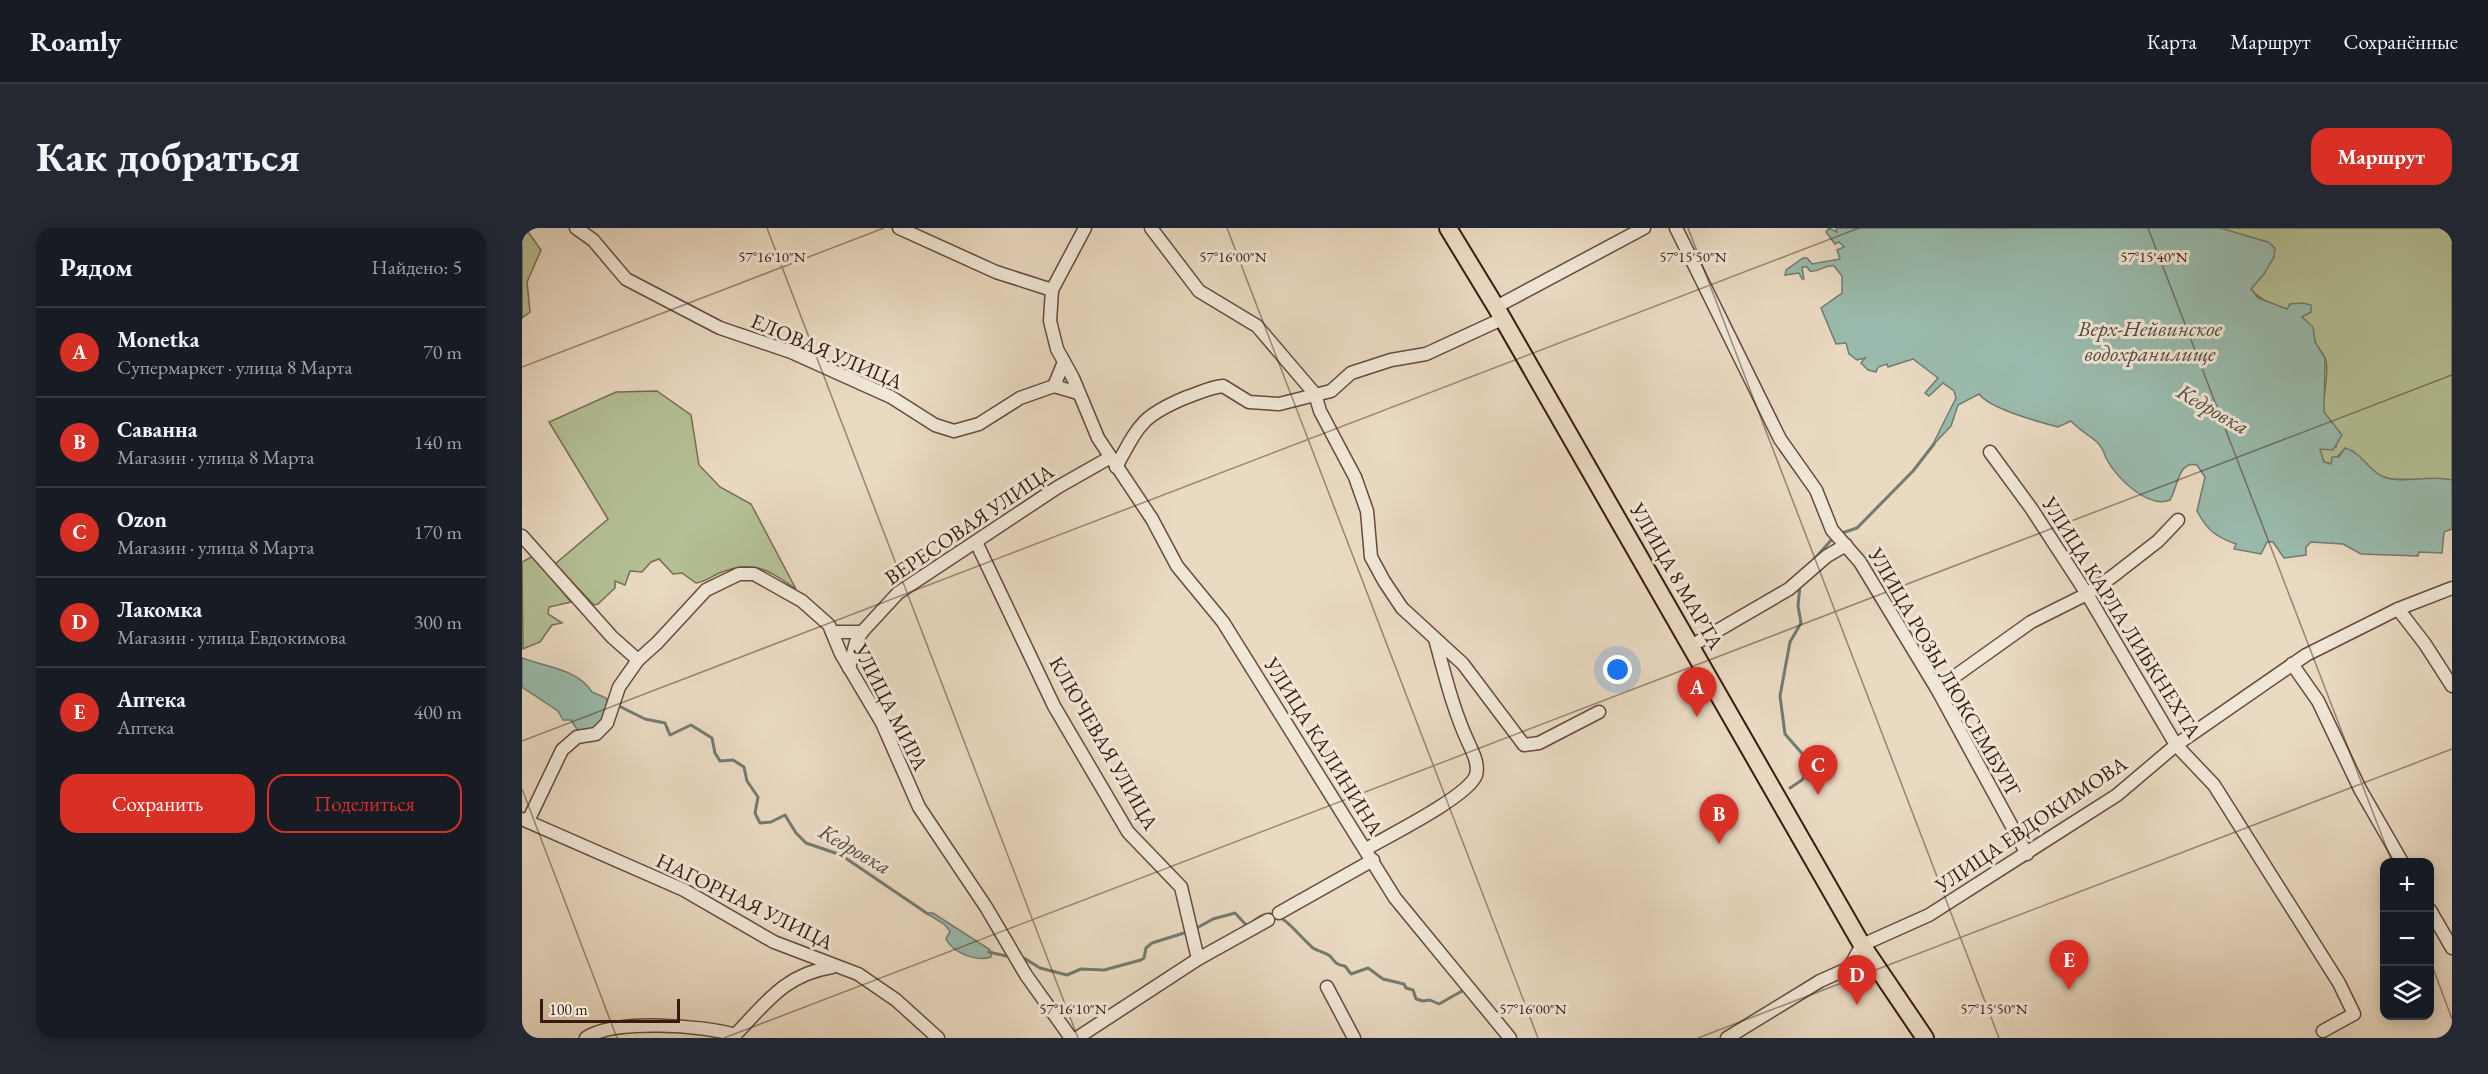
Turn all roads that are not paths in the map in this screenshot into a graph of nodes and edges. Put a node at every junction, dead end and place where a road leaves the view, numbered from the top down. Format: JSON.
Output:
{"nodes":[{"id":1,"x":576,"y":228,"type":"edge"},
{"id":2,"x":899,"y":228,"type":"edge"},
{"id":3,"x":1085,"y":228,"type":"edge"},
{"id":4,"x":1151,"y":228,"type":"edge"},
{"id":5,"x":1448,"y":228,"type":"edge"},
{"id":6,"x":1644,"y":228,"type":"edge"},
{"id":7,"x":1676,"y":228,"type":"edge"},
{"id":8,"x":1052,"y":290,"type":"junction"},
{"id":9,"x":1499,"y":313,"type":"junction"},
{"id":10,"x":1064,"y":362,"type":"junction"},
{"id":11,"x":1054,"y":387,"type":"junction"},
{"id":12,"x":1078,"y":393,"type":"junction"},
{"id":13,"x":1315,"y":394,"type":"junction"},
{"id":14,"x":1990,"y":452,"type":"dead end"},
{"id":15,"x":1113,"y":463,"type":"junction"},
{"id":16,"x":2178,"y":520,"type":"dead end"},
{"id":17,"x":522,"y":536,"type":"edge"},
{"id":18,"x":1840,"y":539,"type":"junction"},
{"id":19,"x":976,"y":542,"type":"junction"},
{"id":20,"x":2452,"y":588,"type":"edge"},
{"id":21,"x":2087,"y":594,"type":"junction"},
{"id":22,"x":2398,"y":609,"type":"junction"},
{"id":23,"x":832,"y":632,"type":"junction"},
{"id":24,"x":862,"y":632,"type":"junction"},
{"id":25,"x":1435,"y":639,"type":"junction"},
{"id":26,"x":1691,"y":646,"type":"junction"},
{"id":27,"x":638,"y":660,"type":"junction"},
{"id":28,"x":2292,"y":664,"type":"junction"},
{"id":29,"x":849,"y":668,"type":"junction"},
{"id":30,"x":2452,"y":686,"type":"edge"},
{"id":31,"x":1937,"y":689,"type":"junction"},
{"id":32,"x":1599,"y":712,"type":"dead end"},
{"id":33,"x":2176,"y":745,"type":"junction"},
{"id":34,"x":525,"y":820,"type":"edge"},
{"id":35,"x":1366,"y":849,"type":"junction"},
{"id":36,"x":2026,"y":854,"type":"junction"},
{"id":37,"x":2400,"y":858,"type":"edge"},
{"id":38,"x":1373,"y":860,"type":"junction"},
{"id":39,"x":2431,"y":912,"type":"edge"},
{"id":40,"x":1279,"y":913,"type":"dead end"},
{"id":41,"x":1268,"y":920,"type":"dead end"},
{"id":42,"x":1862,"y":945,"type":"junction"},
{"id":43,"x":2452,"y":948,"type":"edge"},
{"id":44,"x":1198,"y":959,"type":"junction"},
{"id":45,"x":835,"y":966,"type":"junction"},
{"id":46,"x":1327,"y":987,"type":"dead end"},
{"id":47,"x":2323,"y":1031,"type":"dead end"},
{"id":48,"x":586,"y":1038,"type":"edge"},
{"id":49,"x":938,"y":1038,"type":"edge"},
{"id":50,"x":1071,"y":1038,"type":"edge"},
{"id":51,"x":1077,"y":1038,"type":"edge"},
{"id":52,"x":1354,"y":1038,"type":"edge"},
{"id":53,"x":1510,"y":1038,"type":"edge"},
{"id":54,"x":1727,"y":1038,"type":"edge"},
{"id":55,"x":1925,"y":1038,"type":"edge"}],
"edges":[{"from":1,"to":11,"type":"street","name":"ЕЛОВАЯ УЛИЦА"},
{"from":2,"to":8,"type":"street"},
{"from":3,"to":8,"type":"street"},
{"from":4,"to":13,"type":"street"},
{"from":5,"to":9,"type":"main road","name":"УЛИЦА 8 МАРТА"},
{"from":6,"to":9,"type":"street","name":"ВЕРЕСОВАЯ УЛИЦА"},
{"from":7,"to":18,"type":"street","name":"УЛИЦА РОЗЫ ЛЮКСЕМБУРГ"},
{"from":8,"to":10,"type":"street","name":"УЛИЦА КАЛИНИНА"},
{"from":9,"to":13,"type":"street","name":"ВЕРЕСОВАЯ УЛИЦА"},
{"from":9,"to":26,"type":"main road","name":"УЛИЦА 8 МАРТА"},
{"from":10,"to":11,"type":"street"},
{"from":10,"to":12,"type":"street","name":"УЛИЦА КАЛИНИНА"},
{"from":11,"to":12,"type":"street"},
{"from":12,"to":15,"type":"street","name":"УЛИЦА КАЛИНИНА"},
{"from":13,"to":15,"type":"street","name":"ВЕРЕСОВАЯ УЛИЦА"},
{"from":13,"to":25,"type":"street"},
{"from":14,"to":21,"type":"street","name":"УЛИЦА КАРЛА ЛИБКНЕХТА"},
{"from":15,"to":19,"type":"street","name":"ВЕРЕСОВАЯ УЛИЦА"},
{"from":15,"to":35,"type":"street","name":"УЛИЦА КАЛИНИНА"},
{"from":16,"to":21,"type":"street"},
{"from":17,"to":27,"type":"street"},
{"from":18,"to":26,"type":"street"},
{"from":18,"to":31,"type":"street","name":"УЛИЦА РОЗЫ ЛЮКСЕМБУРГ"},
{"from":19,"to":24,"type":"street","name":"ВЕРЕСОВАЯ УЛИЦА"},
{"from":19,"to":44,"type":"street","name":"КЛЮЧЕВАЯ УЛИЦА"},
{"from":20,"to":22,"type":"street","name":"УЛИЦА ЕВДОКИМОВА"},
{"from":21,"to":31,"type":"street"},
{"from":21,"to":33,"type":"street","name":"УЛИЦА КАРЛА ЛИБКНЕХТА"},
{"from":22,"to":28,"type":"street","name":"УЛИЦА ЕВДОКИМОВА"},
{"from":22,"to":30,"type":"street"},
{"from":23,"to":24,"type":"street"},
{"from":23,"to":27,"type":"street","name":"УЛИЦА МИРА"},
{"from":23,"to":29,"type":"street","name":"УЛИЦА МИРА"},
{"from":24,"to":29,"type":"street","name":"ВЕРЕСОВАЯ УЛИЦА"},
{"from":25,"to":32,"type":"street"},
{"from":25,"to":35,"type":"street"},
{"from":26,"to":42,"type":"main road","name":"УЛИЦА 8 МАРТА"},
{"from":27,"to":34,"type":"street","name":"УЛИЦА МИРА"},
{"from":28,"to":33,"type":"street","name":"УЛИЦА ЕВДОКИМОВА"},
{"from":28,"to":37,"type":"street"},
{"from":29,"to":50,"type":"street","name":"УЛИЦА МИРА"},
{"from":31,"to":36,"type":"street","name":"УЛИЦА РОЗЫ ЛЮКСЕМБУРГ"},
{"from":33,"to":36,"type":"street","name":"УЛИЦА ЕВДОКИМОВА"},
{"from":33,"to":47,"type":"street","name":"УЛИЦА КАРЛА ЛИБКНЕХТА"},
{"from":34,"to":45,"type":"street","name":"НАГОРНАЯ УЛИЦА"},
{"from":35,"to":38,"type":"street","name":"УЛИЦА КАЛИНИНА"},
{"from":36,"to":42,"type":"street","name":"УЛИЦА ЕВДОКИМОВА"},
{"from":38,"to":40,"type":"street"},
{"from":38,"to":53,"type":"street","name":"УЛИЦА КАЛИНИНА"},
{"from":39,"to":43,"type":"street"},
{"from":41,"to":44,"type":"street"},
{"from":42,"to":54,"type":"street"},
{"from":42,"to":55,"type":"main road","name":"УЛИЦА 8 МАРТА"},
{"from":44,"to":51,"type":"street"},
{"from":45,"to":48,"type":"street"},
{"from":45,"to":49,"type":"street","name":"НАГОРНАЯ УЛИЦА"},
{"from":46,"to":52,"type":"street"}]}
